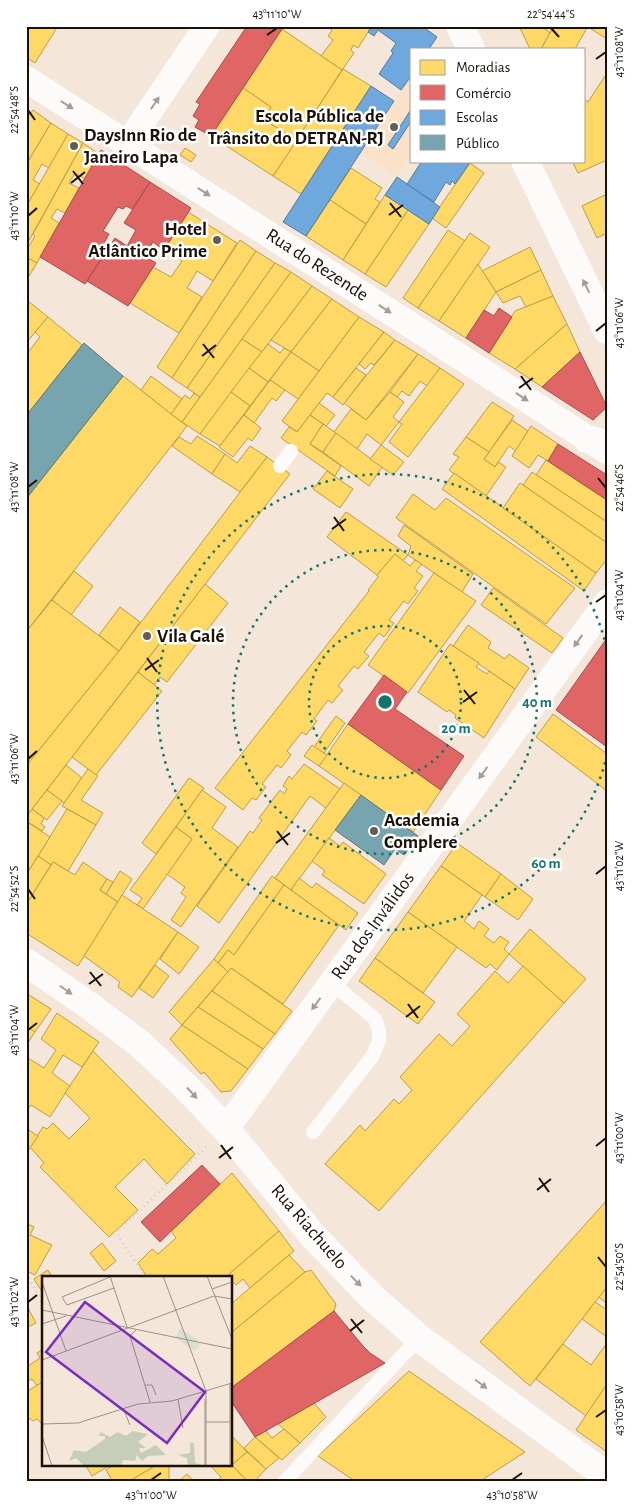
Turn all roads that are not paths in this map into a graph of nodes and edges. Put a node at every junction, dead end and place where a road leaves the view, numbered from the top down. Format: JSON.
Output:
{"nodes":[{"id":1,"x":207,"y":26,"type":"edge"},
{"id":2,"x":460,"y":26,"type":"edge"},
{"id":3,"x":471,"y":48,"type":"edge"},
{"id":4,"x":26,"y":79,"type":"edge"},
{"id":5,"x":128,"y":143,"type":"junction"},
{"id":6,"x":525,"y":162,"type":"edge"},
{"id":7,"x":607,"y":330,"type":"edge"},
{"id":8,"x":600,"y":445,"type":"edge"},
{"id":9,"x":291,"y":451,"type":"dead end"},
{"id":10,"x":280,"y":466,"type":"dead end"},
{"id":11,"x":607,"y":602,"type":"edge"},
{"id":12,"x":26,"y":962,"type":"edge"},
{"id":13,"x":332,"y":983,"type":"junction"},
{"id":14,"x":226,"y":1129,"type":"junction"},
{"id":15,"x":313,"y":1132,"type":"dead end"},
{"id":16,"x":419,"y":1338,"type":"junction"},
{"id":17,"x":607,"y":1476,"type":"edge"},
{"id":18,"x":284,"y":1482,"type":"edge"}],
"edges":[{"from":5,"to":1,"type":"street","one_way":true},
{"from":2,"to":3,"type":"main road"},
{"from":4,"to":5,"type":"street","name":"Rua do Rezende","one_way":true},
{"from":5,"to":8,"type":"street","name":"Rua do Rezende","one_way":true},
{"from":7,"to":6,"type":"main road","one_way":true},
{"from":9,"to":10,"type":"lane"},
{"from":11,"to":13,"type":"street","name":"Rua dos Inválidos","one_way":true},
{"from":12,"to":14,"type":"main road","name":"Rua Riachuelo","one_way":true},
{"from":13,"to":14,"type":"street","name":"Rua dos Inválidos","one_way":true},
{"from":13,"to":15,"type":"lane"},
{"from":14,"to":16,"type":"main road","name":"Rua Riachuelo","one_way":true},
{"from":16,"to":17,"type":"main road","name":"Rua Riachuelo","one_way":true},
{"from":16,"to":18,"type":"lane"}]}
